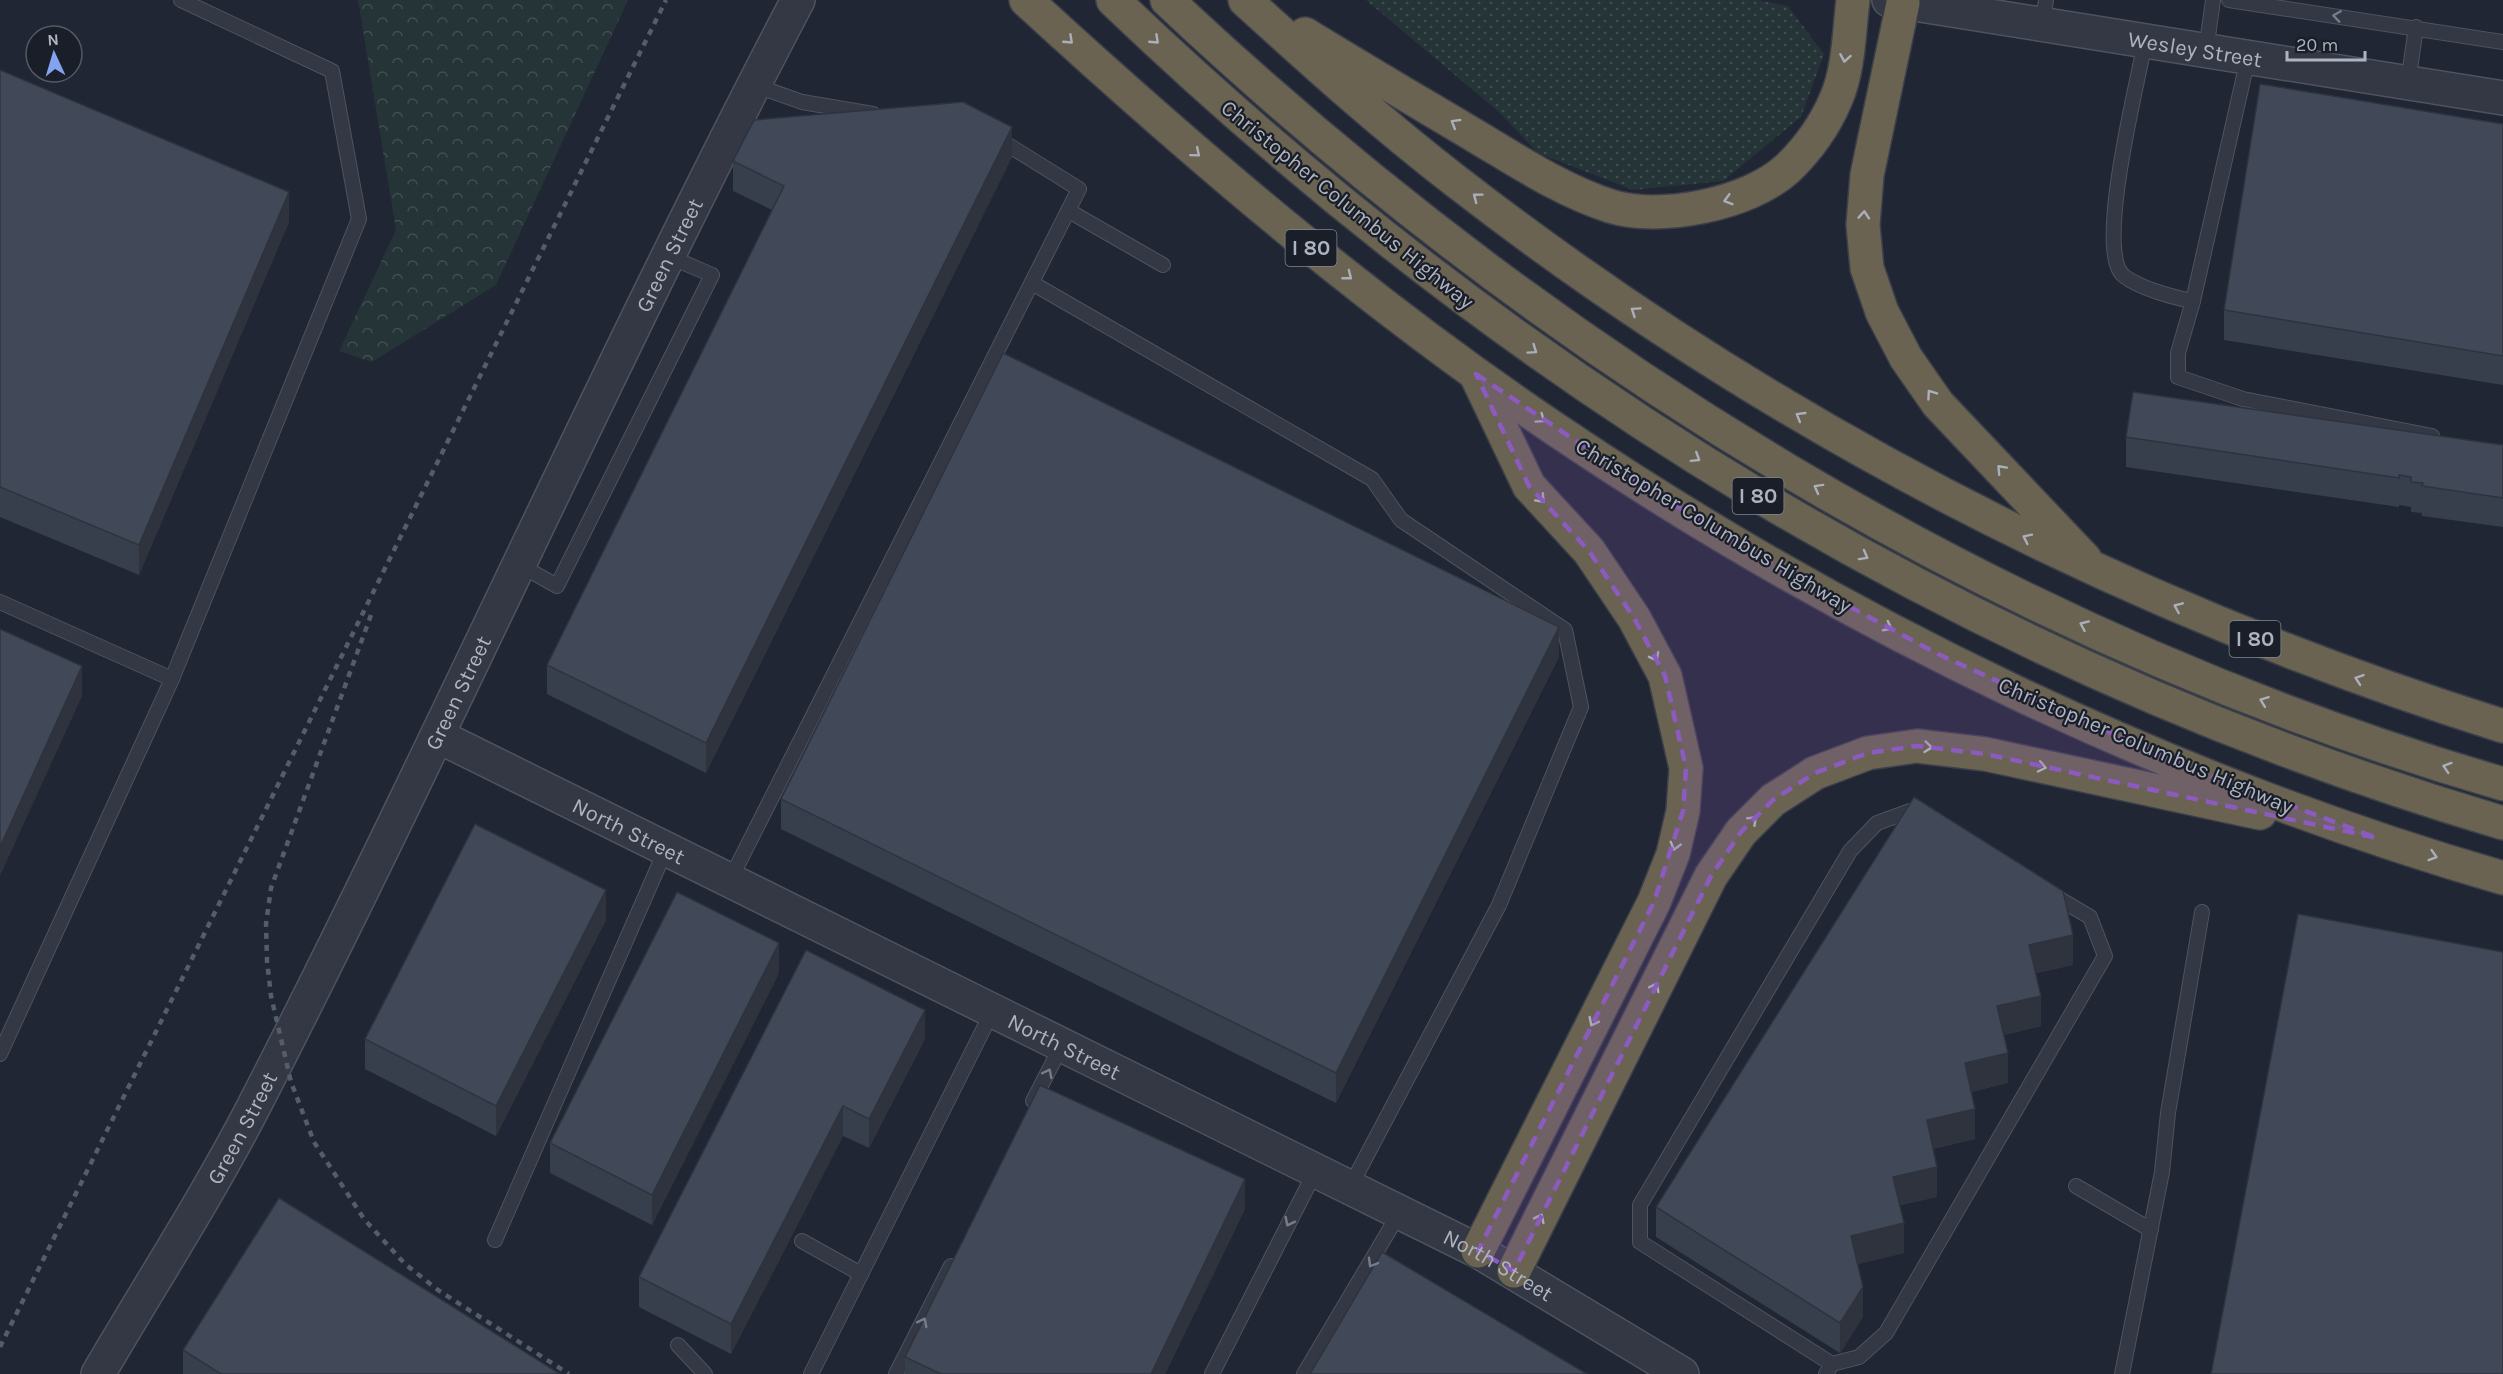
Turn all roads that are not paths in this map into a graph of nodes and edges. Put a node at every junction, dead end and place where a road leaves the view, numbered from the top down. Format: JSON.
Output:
{"nodes":[{"id":1,"x":181,"y":0,"type":"edge"},
{"id":2,"x":798,"y":0,"type":"edge"},
{"id":3,"x":1026,"y":0,"type":"edge"},
{"id":4,"x":1113,"y":0,"type":"edge"},
{"id":5,"x":1167,"y":0,"type":"edge"},
{"id":6,"x":1246,"y":0,"type":"edge"},
{"id":7,"x":1853,"y":0,"type":"edge"},
{"id":8,"x":2213,"y":0,"type":"edge"},
{"id":9,"x":2229,"y":0,"type":"edge"},
{"id":10,"x":1904,"y":2,"type":"edge"},
{"id":11,"x":2044,"y":13,"type":"edge"},
{"id":12,"x":2415,"y":27,"type":"junction"},
{"id":13,"x":2145,"y":42,"type":"junction"},
{"id":14,"x":2503,"y":42,"type":"edge"},
{"id":15,"x":2205,"y":51,"type":"junction"},
{"id":16,"x":2248,"y":58,"type":"junction"},
{"id":17,"x":2408,"y":83,"type":"junction"},
{"id":18,"x":754,"y":85,"type":"junction"},
{"id":19,"x":2503,"y":98,"type":"edge"},
{"id":20,"x":888,"y":116,"type":"edge"},
{"id":21,"x":981,"y":132,"type":"edge"},
{"id":22,"x":1068,"y":211,"type":"junction"},
{"id":23,"x":668,"y":256,"type":"junction"},
{"id":24,"x":1163,"y":265,"type":"dead end"},
{"id":25,"x":1032,"y":283,"type":"junction"},
{"id":26,"x":2193,"y":301,"type":"junction"},
{"id":27,"x":1476,"y":374,"type":"junction"},
{"id":28,"x":2452,"y":440,"type":"edge"},
{"id":29,"x":518,"y":564,"type":"junction"},
{"id":30,"x":2098,"y":573,"type":"junction"},
{"id":31,"x":0,"y":602,"type":"edge"},
{"id":32,"x":172,"y":679,"type":"junction"},
{"id":33,"x":2503,"y":726,"type":"edge"},
{"id":34,"x":438,"y":736,"type":"junction"},
{"id":35,"x":2503,"y":784,"type":"edge"},
{"id":36,"x":1930,"y":823,"type":"edge"},
{"id":37,"x":2503,"y":823,"type":"edge"},
{"id":38,"x":2377,"y":838,"type":"junction"},
{"id":39,"x":666,"y":849,"type":"junction"},
{"id":40,"x":2503,"y":878,"type":"edge"},
{"id":41,"x":730,"y":880,"type":"junction"},
{"id":42,"x":2040,"y":888,"type":"edge"},
{"id":43,"x":2202,"y":912,"type":"dead end"},
{"id":44,"x":993,"y":1010,"type":"junction"},
{"id":45,"x":1062,"y":1045,"type":"junction"},
{"id":46,"x":0,"y":1054,"type":"edge"},
{"id":47,"x":1024,"y":1119,"type":"edge"},
{"id":48,"x":1316,"y":1170,"type":"junction"},
{"id":49,"x":2076,"y":1186,"type":"dead end"},
{"id":50,"x":1350,"y":1187,"type":"junction"},
{"id":51,"x":1400,"y":1212,"type":"junction"},
{"id":52,"x":2151,"y":1230,"type":"junction"},
{"id":53,"x":495,"y":1240,"type":"dead end"},
{"id":54,"x":802,"y":1241,"type":"dead end"},
{"id":55,"x":1478,"y":1251,"type":"junction"},
{"id":56,"x":955,"y":1257,"type":"edge"},
{"id":57,"x":1514,"y":1271,"type":"junction"},
{"id":58,"x":861,"y":1274,"type":"junction"},
{"id":59,"x":678,"y":1345,"type":"dead end"},
{"id":60,"x":1829,"y":1369,"type":"edge"},
{"id":61,"x":98,"y":1374,"type":"edge"},
{"id":62,"x":705,"y":1374,"type":"edge"},
{"id":63,"x":811,"y":1374,"type":"edge"},
{"id":64,"x":896,"y":1374,"type":"edge"},
{"id":65,"x":1212,"y":1374,"type":"edge"},
{"id":66,"x":1304,"y":1374,"type":"edge"},
{"id":67,"x":1682,"y":1374,"type":"edge"},
{"id":68,"x":2122,"y":1374,"type":"edge"}],
"edges":[{"from":1,"to":32,"type":"lane"},
{"from":2,"to":18,"type":"street","name":"Green Street"},
{"from":3,"to":27,"type":"highway","name":"Christopher Columbus Highway","number":"I 80","one_way":true},
{"from":4,"to":37,"type":"highway","name":"Christopher Columbus Highway","number":"I 80","one_way":true},
{"from":35,"to":5,"type":"highway","name":"Christopher Columbus Highway","number":"I 80","one_way":true},
{"from":7,"to":6,"type":"highway","one_way":true},
{"from":30,"to":6,"type":"highway","number":"I 80","one_way":true},
{"from":8,"to":15,"type":"lane"},
{"from":12,"to":9,"type":"lane","one_way":true},
{"from":10,"to":11,"type":"street","name":"Wesley Street"},
{"from":30,"to":10,"type":"highway","one_way":true},
{"from":11,"to":13,"type":"street","name":"Wesley Street"},
{"from":12,"to":14,"type":"lane"},
{"from":12,"to":17,"type":"lane"},
{"from":13,"to":15,"type":"street","name":"Wesley Street"},
{"from":13,"to":26,"type":"lane"},
{"from":15,"to":16,"type":"street","name":"Wesley Street"},
{"from":16,"to":17,"type":"street","name":"Wesley Street"},
{"from":16,"to":26,"type":"lane"},
{"from":17,"to":19,"type":"street","name":"Wesley Street"},
{"from":18,"to":20,"type":"lane"},
{"from":18,"to":23,"type":"street","name":"Green Street"},
{"from":21,"to":22,"type":"lane"},
{"from":22,"to":24,"type":"lane"},
{"from":22,"to":25,"type":"lane"},
{"from":23,"to":29,"type":"street","name":"Green Street"},
{"from":23,"to":29,"type":"lane"},
{"from":25,"to":41,"type":"lane"},
{"from":25,"to":50,"type":"lane"},
{"from":26,"to":28,"type":"lane"},
{"from":27,"to":38,"type":"highway","name":"Christopher Columbus Highway","number":"I 80","one_way":true},
{"from":27,"to":55,"type":"highway","one_way":true},
{"from":29,"to":34,"type":"street","name":"Green Street"},
{"from":33,"to":30,"type":"highway","number":"I 80","one_way":true},
{"from":31,"to":32,"type":"lane"},
{"from":32,"to":46,"type":"lane"},
{"from":34,"to":39,"type":"street","name":"North Street"},
{"from":34,"to":61,"type":"street","name":"Green Street"},
{"from":36,"to":60,"type":"lane"},
{"from":38,"to":40,"type":"highway","name":"Christopher Columbus Highway","number":"I 80","one_way":true},
{"from":57,"to":38,"type":"highway","one_way":true},
{"from":39,"to":41,"type":"street","name":"North Street"},
{"from":39,"to":53,"type":"lane"},
{"from":41,"to":44,"type":"street","name":"North Street"},
{"from":42,"to":60,"type":"lane"},
{"from":43,"to":52,"type":"lane"},
{"from":44,"to":45,"type":"street","name":"North Street"},
{"from":44,"to":58,"type":"lane"},
{"from":47,"to":45,"type":"lane","one_way":true},
{"from":45,"to":48,"type":"street","name":"North Street"},
{"from":48,"to":50,"type":"street","name":"North Street"},
{"from":48,"to":65,"type":"lane","one_way":true},
{"from":49,"to":52,"type":"lane"},
{"from":50,"to":51,"type":"street","name":"North Street"},
{"from":51,"to":55,"type":"street","name":"North Street"},
{"from":51,"to":66,"type":"lane","one_way":true},
{"from":52,"to":68,"type":"lane"},
{"from":54,"to":58,"type":"lane"},
{"from":55,"to":57,"type":"street","name":"North Street"},
{"from":64,"to":56,"type":"lane","one_way":true},
{"from":57,"to":67,"type":"street","name":"North Street"},
{"from":58,"to":63,"type":"lane"},
{"from":59,"to":62,"type":"lane"}]}
